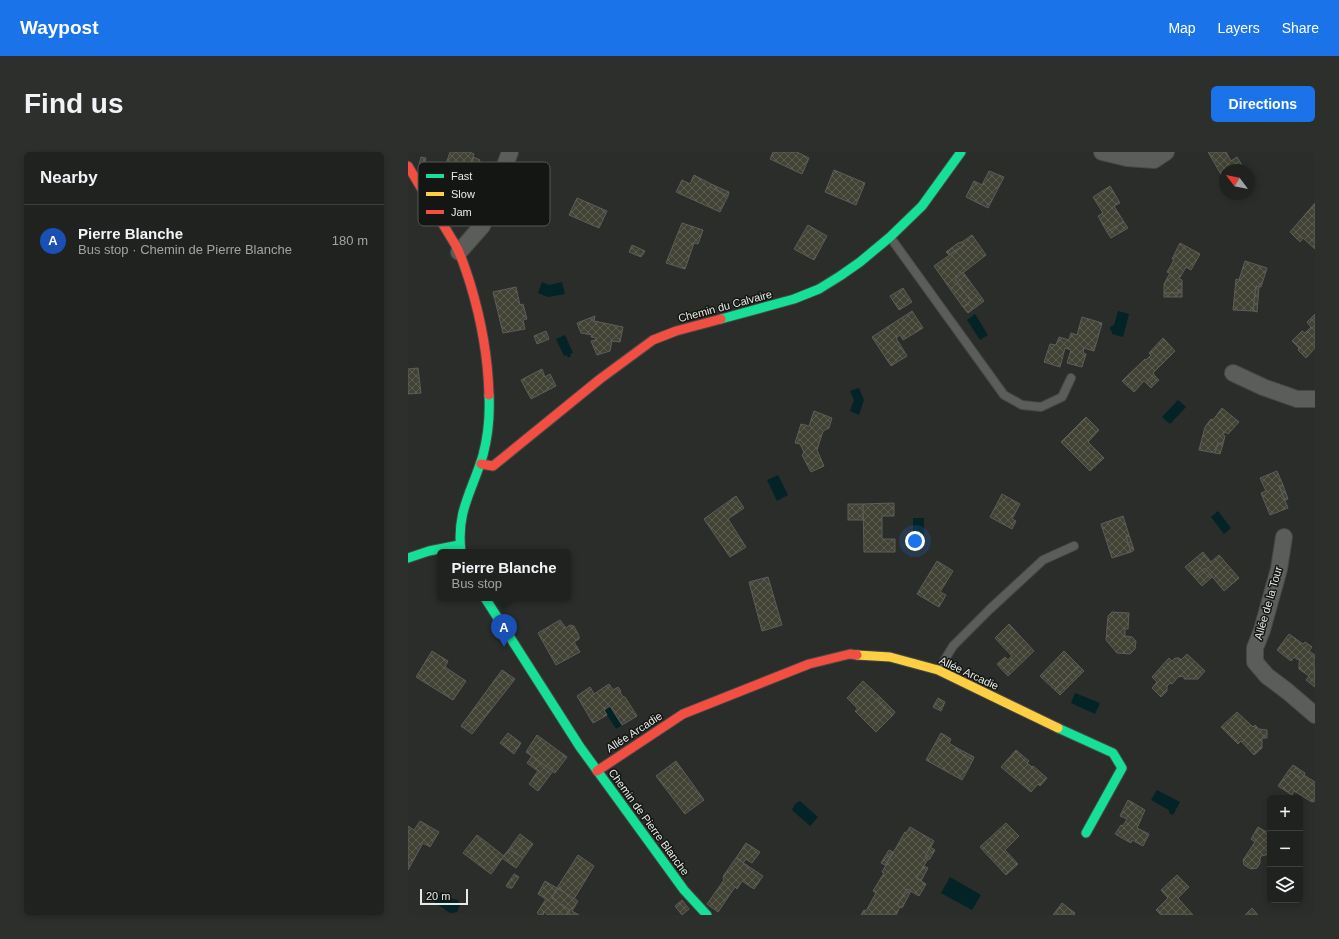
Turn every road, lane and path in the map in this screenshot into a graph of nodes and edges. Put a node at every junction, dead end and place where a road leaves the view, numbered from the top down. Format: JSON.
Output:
{"nodes":[{"id":1,"x":510,"y":152,"type":"edge"},
{"id":2,"x":961,"y":152,"type":"edge"},
{"id":3,"x":1102,"y":152,"type":"edge"},
{"id":4,"x":1166,"y":152,"type":"edge"},
{"id":5,"x":506,"y":162,"type":"edge"},
{"id":6,"x":408,"y":166,"type":"edge"},
{"id":7,"x":418,"y":183,"type":"edge"},
{"id":8,"x":444,"y":226,"type":"edge"},
{"id":9,"x":482,"y":226,"type":"edge"},
{"id":10,"x":890,"y":237,"type":"junction"},
{"id":11,"x":459,"y":252,"type":"junction"},
{"id":12,"x":1233,"y":373,"type":"dead end"},
{"id":13,"x":1071,"y":378,"type":"dead end"},
{"id":14,"x":1315,"y":399,"type":"edge"},
{"id":15,"x":481,"y":464,"type":"junction"},
{"id":16,"x":1284,"y":537,"type":"dead end"},
{"id":17,"x":1074,"y":546,"type":"dead end"},
{"id":18,"x":460,"y":549,"type":"edge"},
{"id":19,"x":437,"y":550,"type":"edge"},
{"id":20,"x":408,"y":558,"type":"edge"},
{"id":21,"x":487,"y":601,"type":"edge"},
{"id":22,"x":938,"y":670,"type":"junction"},
{"id":23,"x":1315,"y":715,"type":"edge"},
{"id":24,"x":597,"y":771,"type":"junction"},
{"id":25,"x":1086,"y":833,"type":"dead end"},
{"id":26,"x":707,"y":915,"type":"edge"}],
"edges":[{"from":1,"to":5,"type":"street"},
{"from":2,"to":10,"type":"street","name":"Chemin du Calvaire"},
{"from":3,"to":4,"type":"street"},
{"from":6,"to":7,"type":"street"},
{"from":8,"to":11,"type":"street"},
{"from":9,"to":11,"type":"street"},
{"from":10,"to":13,"type":"lane"},
{"from":10,"to":15,"type":"street","name":"Chemin du Calvaire"},
{"from":11,"to":15,"type":"street"},
{"from":12,"to":14,"type":"street"},
{"from":15,"to":18,"type":"street"},
{"from":16,"to":23,"type":"street","name":"Allée de la Tour"},
{"from":17,"to":22,"type":"lane"},
{"from":19,"to":20,"type":"street"},
{"from":21,"to":24,"type":"street","name":"Chemin de Pierre Blanche"},
{"from":22,"to":24,"type":"street","name":"Allée Arcadie"},
{"from":22,"to":25,"type":"street","name":"Allée Arcadie"},
{"from":24,"to":26,"type":"street","name":"Chemin de Pierre Blanche"}]}
